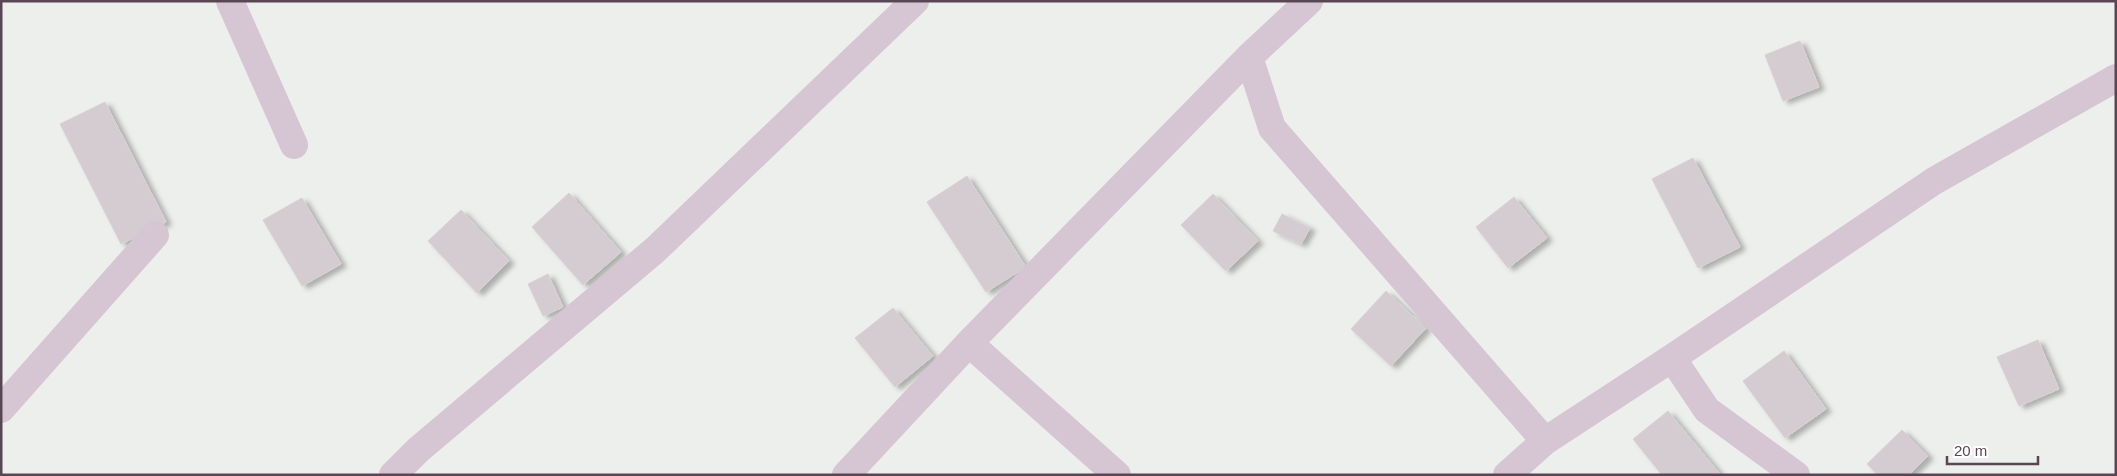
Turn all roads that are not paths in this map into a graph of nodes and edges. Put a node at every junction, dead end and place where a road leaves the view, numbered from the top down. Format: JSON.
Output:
{"nodes":[{"id":1,"x":230,"y":1,"type":"edge"},
{"id":2,"x":915,"y":1,"type":"edge"},
{"id":3,"x":1309,"y":1,"type":"edge"},
{"id":4,"x":1248,"y":57,"type":"junction"},
{"id":5,"x":2116,"y":78,"type":"edge"},
{"id":6,"x":294,"y":145,"type":"dead end"},
{"id":7,"x":155,"y":235,"type":"dead end"},
{"id":8,"x":970,"y":343,"type":"junction"},
{"id":9,"x":1672,"y":358,"type":"junction"},
{"id":10,"x":1,"y":409,"type":"edge"},
{"id":11,"x":1545,"y":441,"type":"junction"},
{"id":12,"x":393,"y":475,"type":"edge"},
{"id":13,"x":846,"y":475,"type":"edge"},
{"id":14,"x":1117,"y":475,"type":"edge"},
{"id":15,"x":1507,"y":475,"type":"edge"},
{"id":16,"x":1796,"y":475,"type":"edge"}],
"edges":[{"from":1,"to":6,"type":"street"},
{"from":2,"to":12,"type":"street"},
{"from":3,"to":4,"type":"street"},
{"from":4,"to":8,"type":"street"},
{"from":4,"to":11,"type":"street"},
{"from":5,"to":9,"type":"street"},
{"from":7,"to":10,"type":"street"},
{"from":8,"to":13,"type":"street"},
{"from":8,"to":14,"type":"street"},
{"from":9,"to":11,"type":"street"},
{"from":9,"to":16,"type":"street"},
{"from":11,"to":15,"type":"street"}]}
